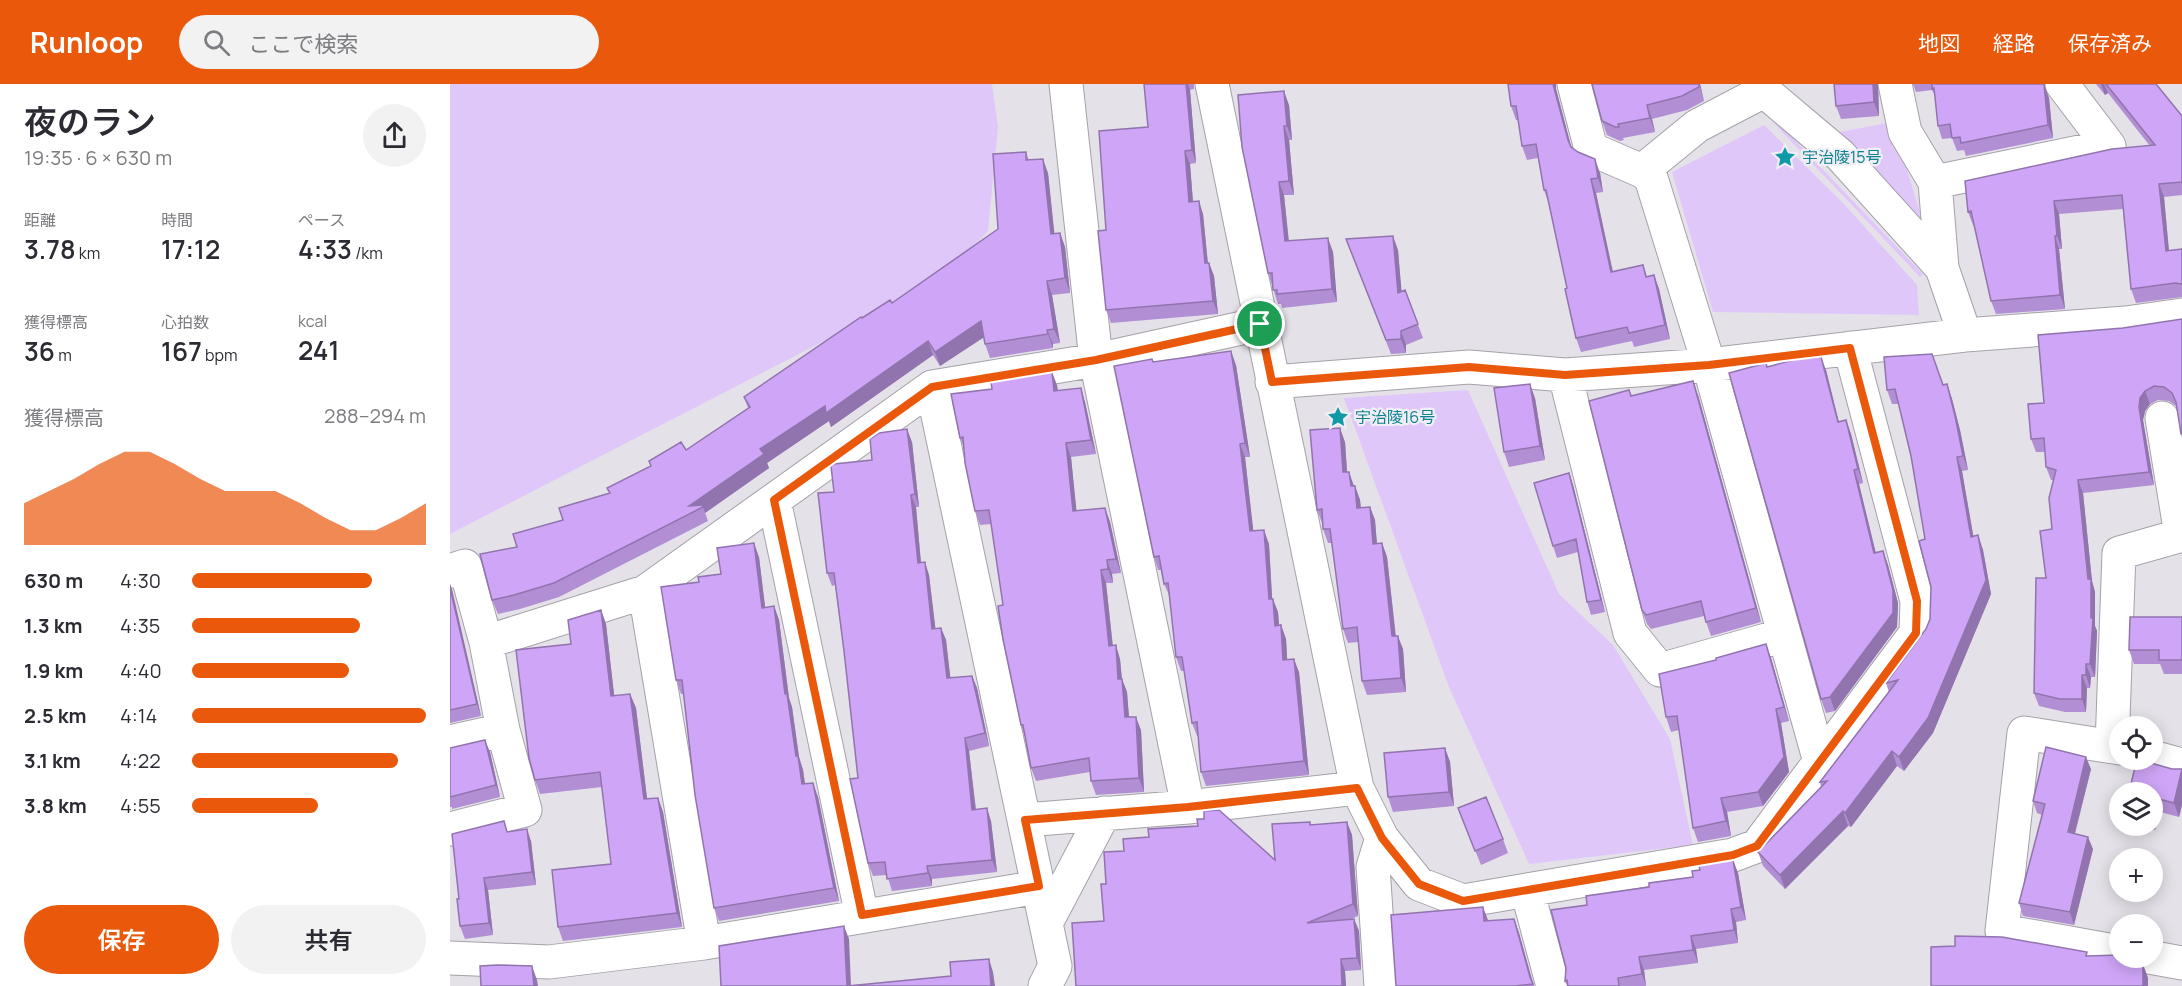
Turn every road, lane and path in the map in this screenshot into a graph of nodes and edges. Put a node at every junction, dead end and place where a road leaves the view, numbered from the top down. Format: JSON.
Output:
{"nodes":[{"id":1,"x":1066,"y":84,"type":"edge"},
{"id":2,"x":1212,"y":84,"type":"edge"},
{"id":3,"x":1574,"y":84,"type":"edge"},
{"id":4,"x":1895,"y":84,"type":"edge"},
{"id":5,"x":2062,"y":84,"type":"edge"},
{"id":6,"x":1762,"y":88,"type":"edge"},
{"id":7,"x":1642,"y":171,"type":"junction"},
{"id":8,"x":1935,"y":182,"type":"junction"},
{"id":9,"x":1942,"y":268,"type":"junction"},
{"id":10,"x":2182,"y":315,"type":"edge"},
{"id":11,"x":1260,"y":324,"type":"junction"},
{"id":12,"x":1965,"y":335,"type":"junction"},
{"id":13,"x":1850,"y":348,"type":"junction"},
{"id":14,"x":1096,"y":360,"type":"junction"},
{"id":15,"x":1709,"y":365,"type":"junction"},
{"id":16,"x":1565,"y":375,"type":"junction"},
{"id":17,"x":1272,"y":382,"type":"junction"},
{"id":18,"x":932,"y":387,"type":"junction"},
{"id":19,"x":2162,"y":418,"type":"dead end"},
{"id":20,"x":774,"y":500,"type":"junction"},
{"id":21,"x":2181,"y":535,"type":"edge"},
{"id":22,"x":450,"y":571,"type":"edge"},
{"id":23,"x":645,"y":592,"type":"junction"},
{"id":24,"x":1784,"y":635,"type":"junction"},
{"id":25,"x":486,"y":642,"type":"junction"},
{"id":26,"x":2116,"y":716,"type":"edge"},
{"id":27,"x":503,"y":730,"type":"junction"},
{"id":28,"x":450,"y":742,"type":"edge"},
{"id":29,"x":2109,"y":746,"type":"edge"},
{"id":30,"x":2163,"y":760,"type":"edge"},
{"id":31,"x":1820,"y":762,"type":"junction"},
{"id":32,"x":2182,"y":765,"type":"edge"},
{"id":33,"x":1357,"y":788,"type":"junction"},
{"id":34,"x":1188,"y":807,"type":"junction"},
{"id":35,"x":1104,"y":813,"type":"junction"},
{"id":36,"x":1025,"y":820,"type":"junction"},
{"id":37,"x":450,"y":829,"type":"edge"},
{"id":38,"x":1382,"y":838,"type":"junction"},
{"id":39,"x":1039,"y":886,"type":"junction"},
{"id":40,"x":1527,"y":890,"type":"junction"},
{"id":41,"x":862,"y":915,"type":"junction"},
{"id":42,"x":1046,"y":923,"type":"junction"},
{"id":43,"x":704,"y":943,"type":"junction"},
{"id":44,"x":2109,"y":950,"type":"edge"},
{"id":45,"x":450,"y":958,"type":"edge"},
{"id":46,"x":2163,"y":960,"type":"edge"},
{"id":47,"x":2182,"y":963,"type":"edge"},
{"id":48,"x":1045,"y":986,"type":"edge"},
{"id":49,"x":1381,"y":986,"type":"edge"},
{"id":50,"x":1553,"y":986,"type":"edge"}],
"edges":[{"from":1,"to":14,"type":"street"},
{"from":2,"to":11,"type":"street"},
{"from":3,"to":7,"type":"street"},
{"from":4,"to":8,"type":"street"},
{"from":5,"to":8,"type":"street"},
{"from":6,"to":7,"type":"street"},
{"from":6,"to":9,"type":"street"},
{"from":7,"to":15,"type":"street"},
{"from":8,"to":9,"type":"street"},
{"from":9,"to":12,"type":"street"},
{"from":10,"to":12,"type":"street"},
{"from":11,"to":14,"type":"street"},
{"from":11,"to":17,"type":"street"},
{"from":12,"to":13,"type":"street"},
{"from":13,"to":15,"type":"street"},
{"from":13,"to":31,"type":"street"},
{"from":14,"to":18,"type":"street"},
{"from":14,"to":34,"type":"street"},
{"from":15,"to":16,"type":"street"},
{"from":15,"to":24,"type":"street"},
{"from":16,"to":17,"type":"street"},
{"from":16,"to":24,"type":"street"},
{"from":17,"to":33,"type":"street"},
{"from":18,"to":20,"type":"street"},
{"from":18,"to":36,"type":"street"},
{"from":19,"to":21,"type":"street"},
{"from":20,"to":23,"type":"street"},
{"from":20,"to":41,"type":"street"},
{"from":21,"to":26,"type":"street"},
{"from":22,"to":25,"type":"street"},
{"from":23,"to":25,"type":"street"},
{"from":23,"to":43,"type":"street"},
{"from":24,"to":31,"type":"street"},
{"from":25,"to":27,"type":"street"},
{"from":27,"to":28,"type":"street"},
{"from":27,"to":37,"type":"street"},
{"from":29,"to":44,"type":"street"},
{"from":30,"to":32,"type":"street"},
{"from":31,"to":40,"type":"street"},
{"from":33,"to":34,"type":"street"},
{"from":33,"to":38,"type":"street"},
{"from":34,"to":35,"type":"street"},
{"from":35,"to":36,"type":"street"},
{"from":35,"to":42,"type":"street"},
{"from":36,"to":39,"type":"street"},
{"from":38,"to":40,"type":"street"},
{"from":38,"to":49,"type":"street"},
{"from":39,"to":41,"type":"street"},
{"from":39,"to":42,"type":"street"},
{"from":40,"to":50,"type":"street"},
{"from":41,"to":43,"type":"street"},
{"from":42,"to":48,"type":"street"},
{"from":43,"to":45,"type":"street"},
{"from":46,"to":47,"type":"street"}]}
